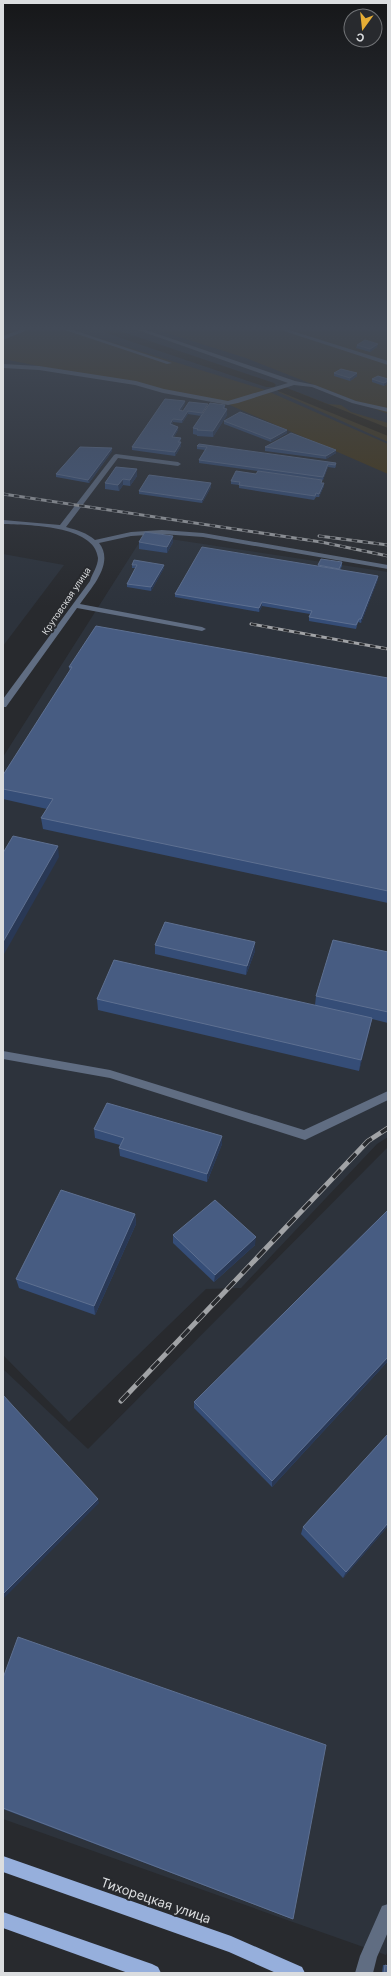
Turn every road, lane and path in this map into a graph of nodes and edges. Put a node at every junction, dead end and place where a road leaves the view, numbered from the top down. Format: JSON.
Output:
{"nodes":[{"id":1,"x":178,"y":464,"type":"dead end"},
{"id":2,"x":3,"y":522,"type":"edge"},
{"id":3,"x":62,"y":528,"type":"junction"},
{"id":4,"x":96,"y":542,"type":"junction"},
{"id":5,"x":388,"y":567,"type":"edge"},
{"id":6,"x":75,"y":605,"type":"junction"},
{"id":7,"x":202,"y":629,"type":"dead end"},
{"id":8,"x":3,"y":705,"type":"edge"},
{"id":9,"x":3,"y":1055,"type":"edge"},
{"id":10,"x":388,"y":1095,"type":"edge"},
{"id":11,"x":3,"y":1864,"type":"edge"},
{"id":12,"x":388,"y":1912,"type":"edge"},
{"id":13,"x":3,"y":1920,"type":"edge"},
{"id":14,"x":152,"y":1973,"type":"edge"},
{"id":15,"x":296,"y":1973,"type":"edge"},
{"id":16,"x":364,"y":1973,"type":"edge"}],
"edges":[{"from":1,"to":3,"type":"street"},
{"from":2,"to":3,"type":"street"},
{"from":3,"to":4,"type":"street"},
{"from":4,"to":5,"type":"street"},
{"from":4,"to":6,"type":"street","name":"Крутовская улица"},
{"from":6,"to":7,"type":"street"},
{"from":6,"to":8,"type":"street","name":"Крутовская улица"},
{"from":9,"to":10,"type":"street"},
{"from":11,"to":15,"type":"main road","name":"Тихорецкая улица"},
{"from":12,"to":16,"type":"street"},
{"from":13,"to":14,"type":"main road"}]}
